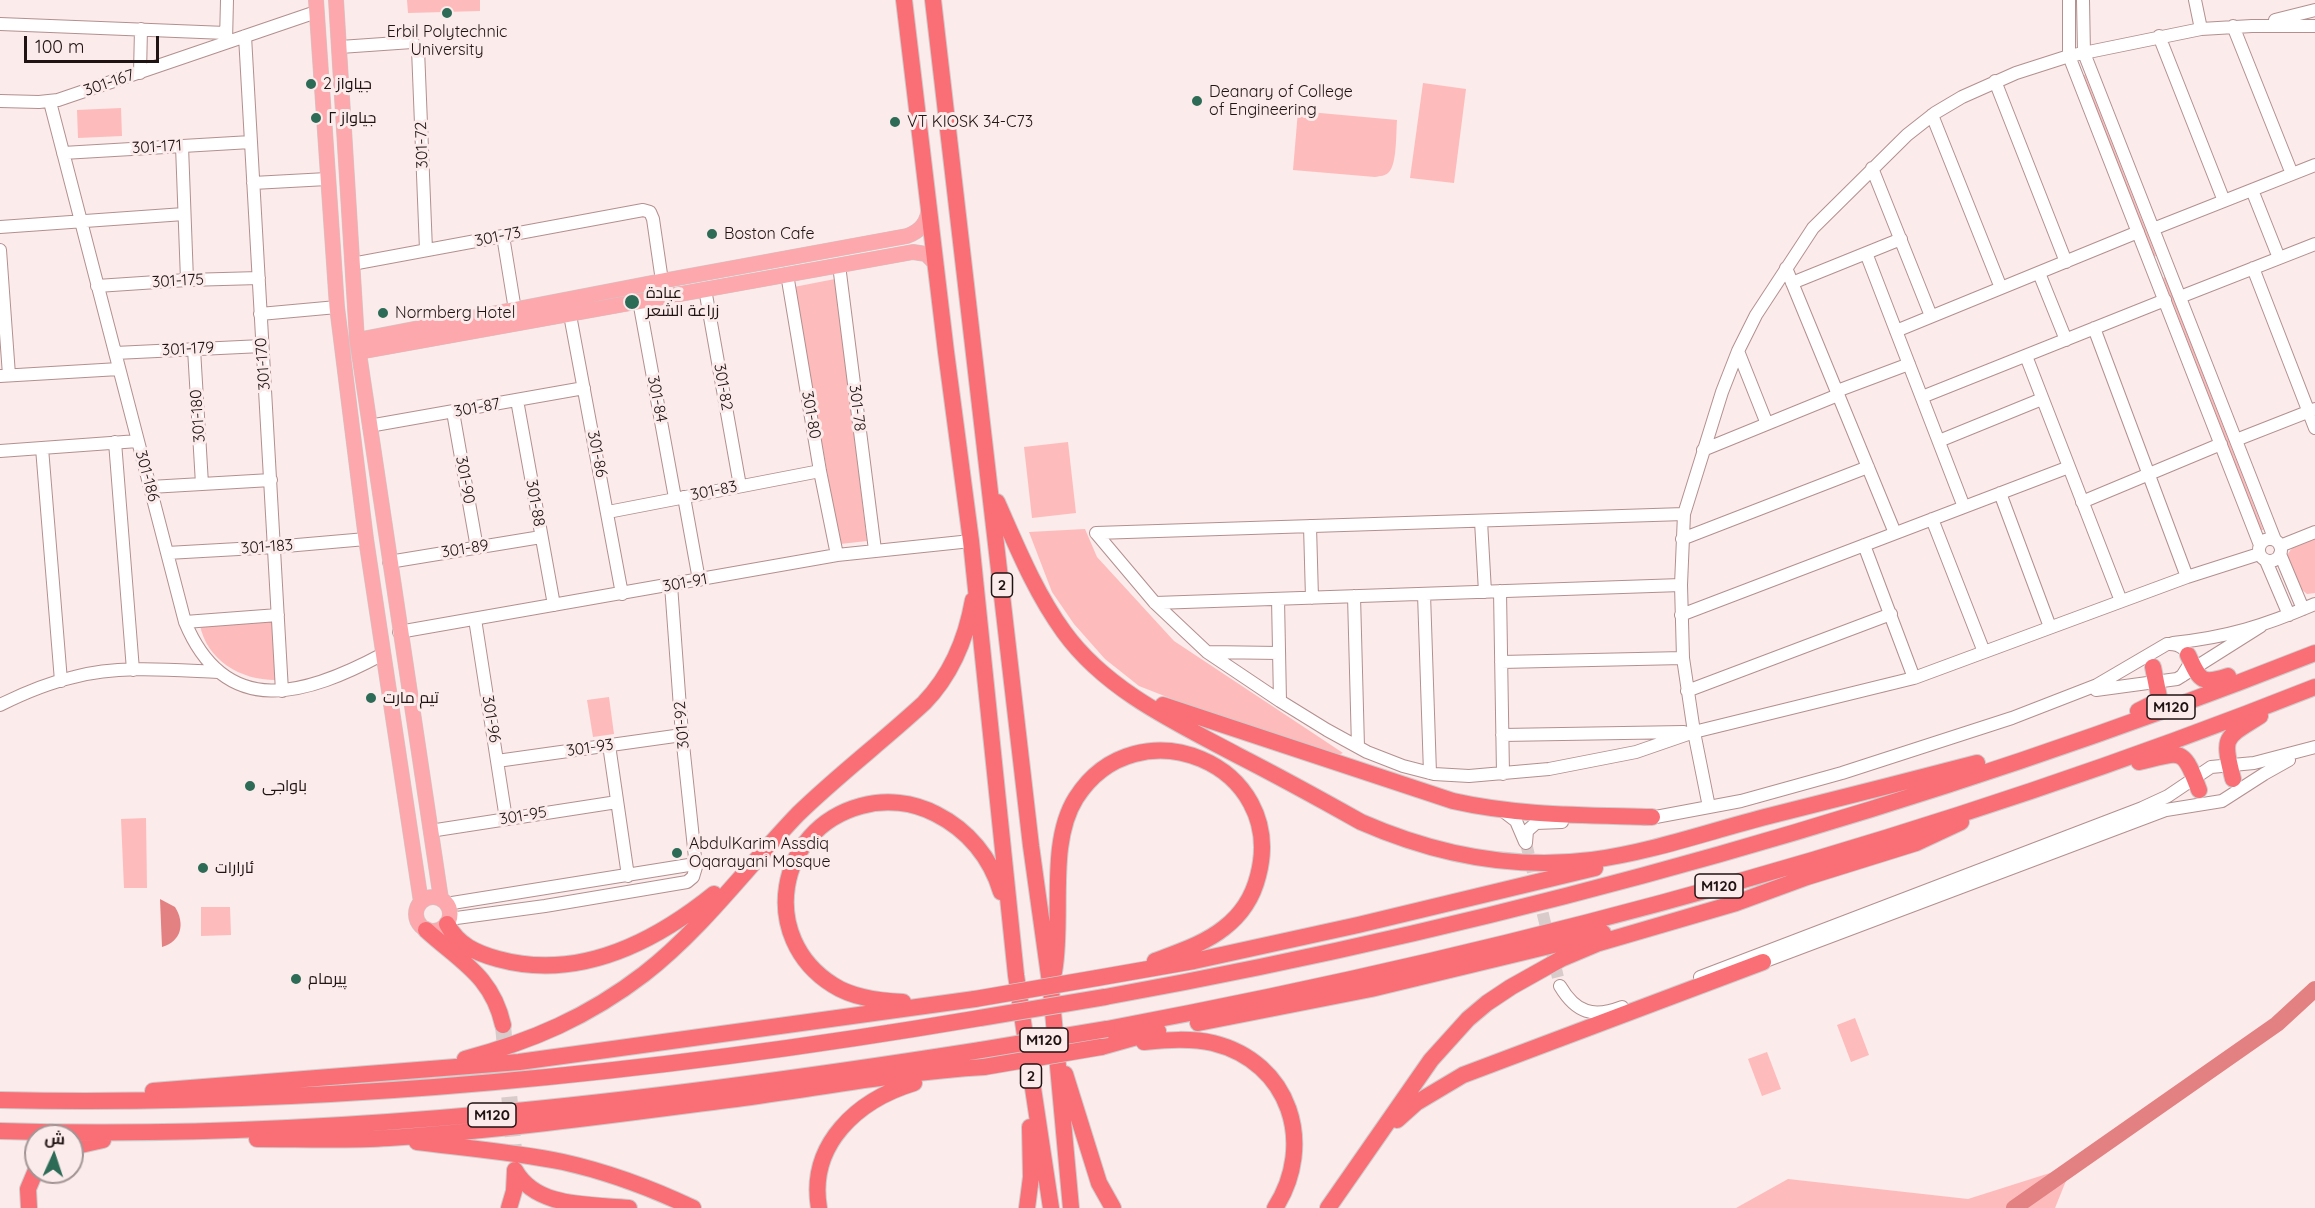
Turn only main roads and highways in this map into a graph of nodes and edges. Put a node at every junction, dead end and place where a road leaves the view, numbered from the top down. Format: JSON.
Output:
{"nodes":[{"id":1,"x":336,"y":0,"type":"edge"},
{"id":2,"x":904,"y":0,"type":"edge"},
{"id":3,"x":933,"y":0,"type":"edge"},
{"id":4,"x":316,"y":6,"type":"edge"},
{"id":5,"x":936,"y":26,"type":"junction"},
{"id":6,"x":907,"y":29,"type":"junction"},
{"id":7,"x":929,"y":207,"type":"junction"},
{"id":8,"x":935,"y":263,"type":"junction"},
{"id":9,"x":377,"y":343,"type":"junction"},
{"id":10,"x":358,"y":346,"type":"junction"},
{"id":11,"x":991,"y":488,"type":"junction"},
{"id":12,"x":976,"y":584,"type":"junction"},
{"id":13,"x":2309,"y":656,"type":"edge"},
{"id":14,"x":2192,"y":667,"type":"road end"},
{"id":15,"x":2156,"y":679,"type":"road end"},
{"id":16,"x":1116,"y":683,"type":"junction"},
{"id":17,"x":2315,"y":687,"type":"edge"},
{"id":18,"x":2292,"y":696,"type":"junction"},
{"id":19,"x":2086,"y":737,"type":"junction"},
{"id":20,"x":2026,"y":758,"type":"junction"},
{"id":21,"x":2091,"y":770,"type":"junction"},
{"id":22,"x":2026,"y":791,"type":"junction"},
{"id":23,"x":1812,"y":807,"type":"junction"},
{"id":24,"x":1652,"y":817,"type":"road end"},
{"id":25,"x":778,"y":835,"type":"junction"},
{"id":26,"x":1807,"y":877,"type":"junction"},
{"id":27,"x":421,"y":902,"type":"junction"},
{"id":28,"x":446,"y":911,"type":"junction"},
{"id":29,"x":426,"y":930,"type":"junction"},
{"id":30,"x":1763,"y":962,"type":"road end"},
{"id":31,"x":1132,"y":970,"type":"junction"},
{"id":32,"x":1016,"y":975,"type":"junction"},
{"id":33,"x":1051,"y":990,"type":"junction"},
{"id":34,"x":975,"y":999,"type":"junction"},
{"id":35,"x":503,"y":1025,"type":"tunnel mouth"},
{"id":36,"x":1055,"y":1042,"type":"junction"},
{"id":37,"x":1027,"y":1045,"type":"junction"},
{"id":38,"x":1101,"y":1047,"type":"junction"},
{"id":39,"x":982,"y":1058,"type":"junction"},
{"id":40,"x":438,"y":1066,"type":"junction"},
{"id":41,"x":0,"y":1100,"type":"edge"},
{"id":42,"x":35,"y":1101,"type":"junction"},
{"id":43,"x":0,"y":1131,"type":"edge"},
{"id":44,"x":183,"y":1132,"type":"junction"},
{"id":45,"x":133,"y":1133,"type":"junction"},
{"id":46,"x":389,"y":1138,"type":"junction"},
{"id":47,"x":84,"y":1144,"type":"edge"},
{"id":48,"x":1363,"y":1159,"type":"junction"},
{"id":49,"x":30,"y":1184,"type":"edge"},
{"id":50,"x":29,"y":1208,"type":"edge"},
{"id":51,"x":509,"y":1208,"type":"edge"},
{"id":52,"x":628,"y":1208,"type":"edge"},
{"id":53,"x":693,"y":1208,"type":"edge"},
{"id":54,"x":819,"y":1208,"type":"edge"},
{"id":55,"x":1027,"y":1208,"type":"edge"},
{"id":56,"x":1051,"y":1208,"type":"edge"},
{"id":57,"x":1071,"y":1208,"type":"edge"},
{"id":58,"x":1113,"y":1208,"type":"edge"},
{"id":59,"x":1275,"y":1208,"type":"edge"},
{"id":60,"x":1328,"y":1208,"type":"edge"}],
"edges":[{"from":1,"to":10,"type":"main road"},
{"from":2,"to":6,"type":"highway","number":"2"},
{"from":3,"to":5,"type":"highway","number":"2"},
{"from":4,"to":27,"type":"main road"},
{"from":5,"to":6,"type":"highway"},
{"from":5,"to":11,"type":"highway","number":"2"},
{"from":6,"to":7,"type":"highway","number":"2"},
{"from":7,"to":8,"type":"highway","number":"2"},
{"from":7,"to":9,"type":"main road"},
{"from":8,"to":9,"type":"main road"},
{"from":8,"to":12,"type":"highway","number":"2"},
{"from":9,"to":10,"type":"main road"},
{"from":10,"to":28,"type":"main road"},
{"from":11,"to":16,"type":"highway"},
{"from":11,"to":33,"type":"highway","number":"2"},
{"from":12,"to":25,"type":"highway"},
{"from":12,"to":32,"type":"highway","number":"2"},
{"from":13,"to":14,"type":"highway"},
{"from":13,"to":19,"type":"highway","number":"M120"},
{"from":15,"to":19,"type":"highway"},
{"from":16,"to":23,"type":"highway"},
{"from":16,"to":24,"type":"highway"},
{"from":17,"to":18,"type":"highway","number":"M120"},
{"from":18,"to":21,"type":"highway","number":"M120"},
{"from":18,"to":21,"type":"highway"},
{"from":19,"to":20,"type":"highway","number":"M120"},
{"from":20,"to":23,"type":"highway"},
{"from":20,"to":42,"type":"highway","number":"M120","bridge":true},
{"from":21,"to":22,"type":"highway","number":"M120"},
{"from":22,"to":26,"type":"highway"},
{"from":22,"to":39,"type":"highway","number":"M120","bridge":true},
{"from":23,"to":31,"type":"highway"},
{"from":25,"to":28,"type":"highway"},
{"from":25,"to":40,"type":"highway"},
{"from":26,"to":38,"type":"highway"},
{"from":26,"to":48,"type":"highway"},
{"from":27,"to":28,"type":"main road"},
{"from":27,"to":29,"type":"main road"},
{"from":28,"to":29,"type":"main road"},
{"from":29,"to":35,"type":"highway"},
{"from":30,"to":48,"type":"highway"},
{"from":31,"to":33,"type":"highway"},
{"from":31,"to":34,"type":"highway","bridge":true},
{"from":32,"to":34,"type":"highway"},
{"from":32,"to":37,"type":"highway","number":"2"},
{"from":33,"to":36,"type":"highway","number":"2"},
{"from":34,"to":40,"type":"highway"},
{"from":36,"to":57,"type":"highway","number":"2"},
{"from":36,"to":58,"type":"highway"},
{"from":37,"to":55,"type":"highway"},
{"from":37,"to":56,"type":"highway","number":"2"},
{"from":38,"to":39,"type":"highway","bridge":true},
{"from":38,"to":59,"type":"highway"},
{"from":39,"to":44,"type":"highway","number":"M120"},
{"from":39,"to":46,"type":"highway"},
{"from":39,"to":54,"type":"highway"},
{"from":40,"to":42,"type":"highway"},
{"from":41,"to":42,"type":"highway","number":"M120"},
{"from":43,"to":45,"type":"highway","number":"M120"},
{"from":44,"to":45,"type":"highway","number":"M120"},
{"from":44,"to":46,"type":"highway"},
{"from":45,"to":47,"type":"highway"},
{"from":46,"to":53,"type":"highway"},
{"from":48,"to":60,"type":"highway"},
{"from":49,"to":50,"type":"highway"},
{"from":51,"to":52,"type":"highway"}]}
